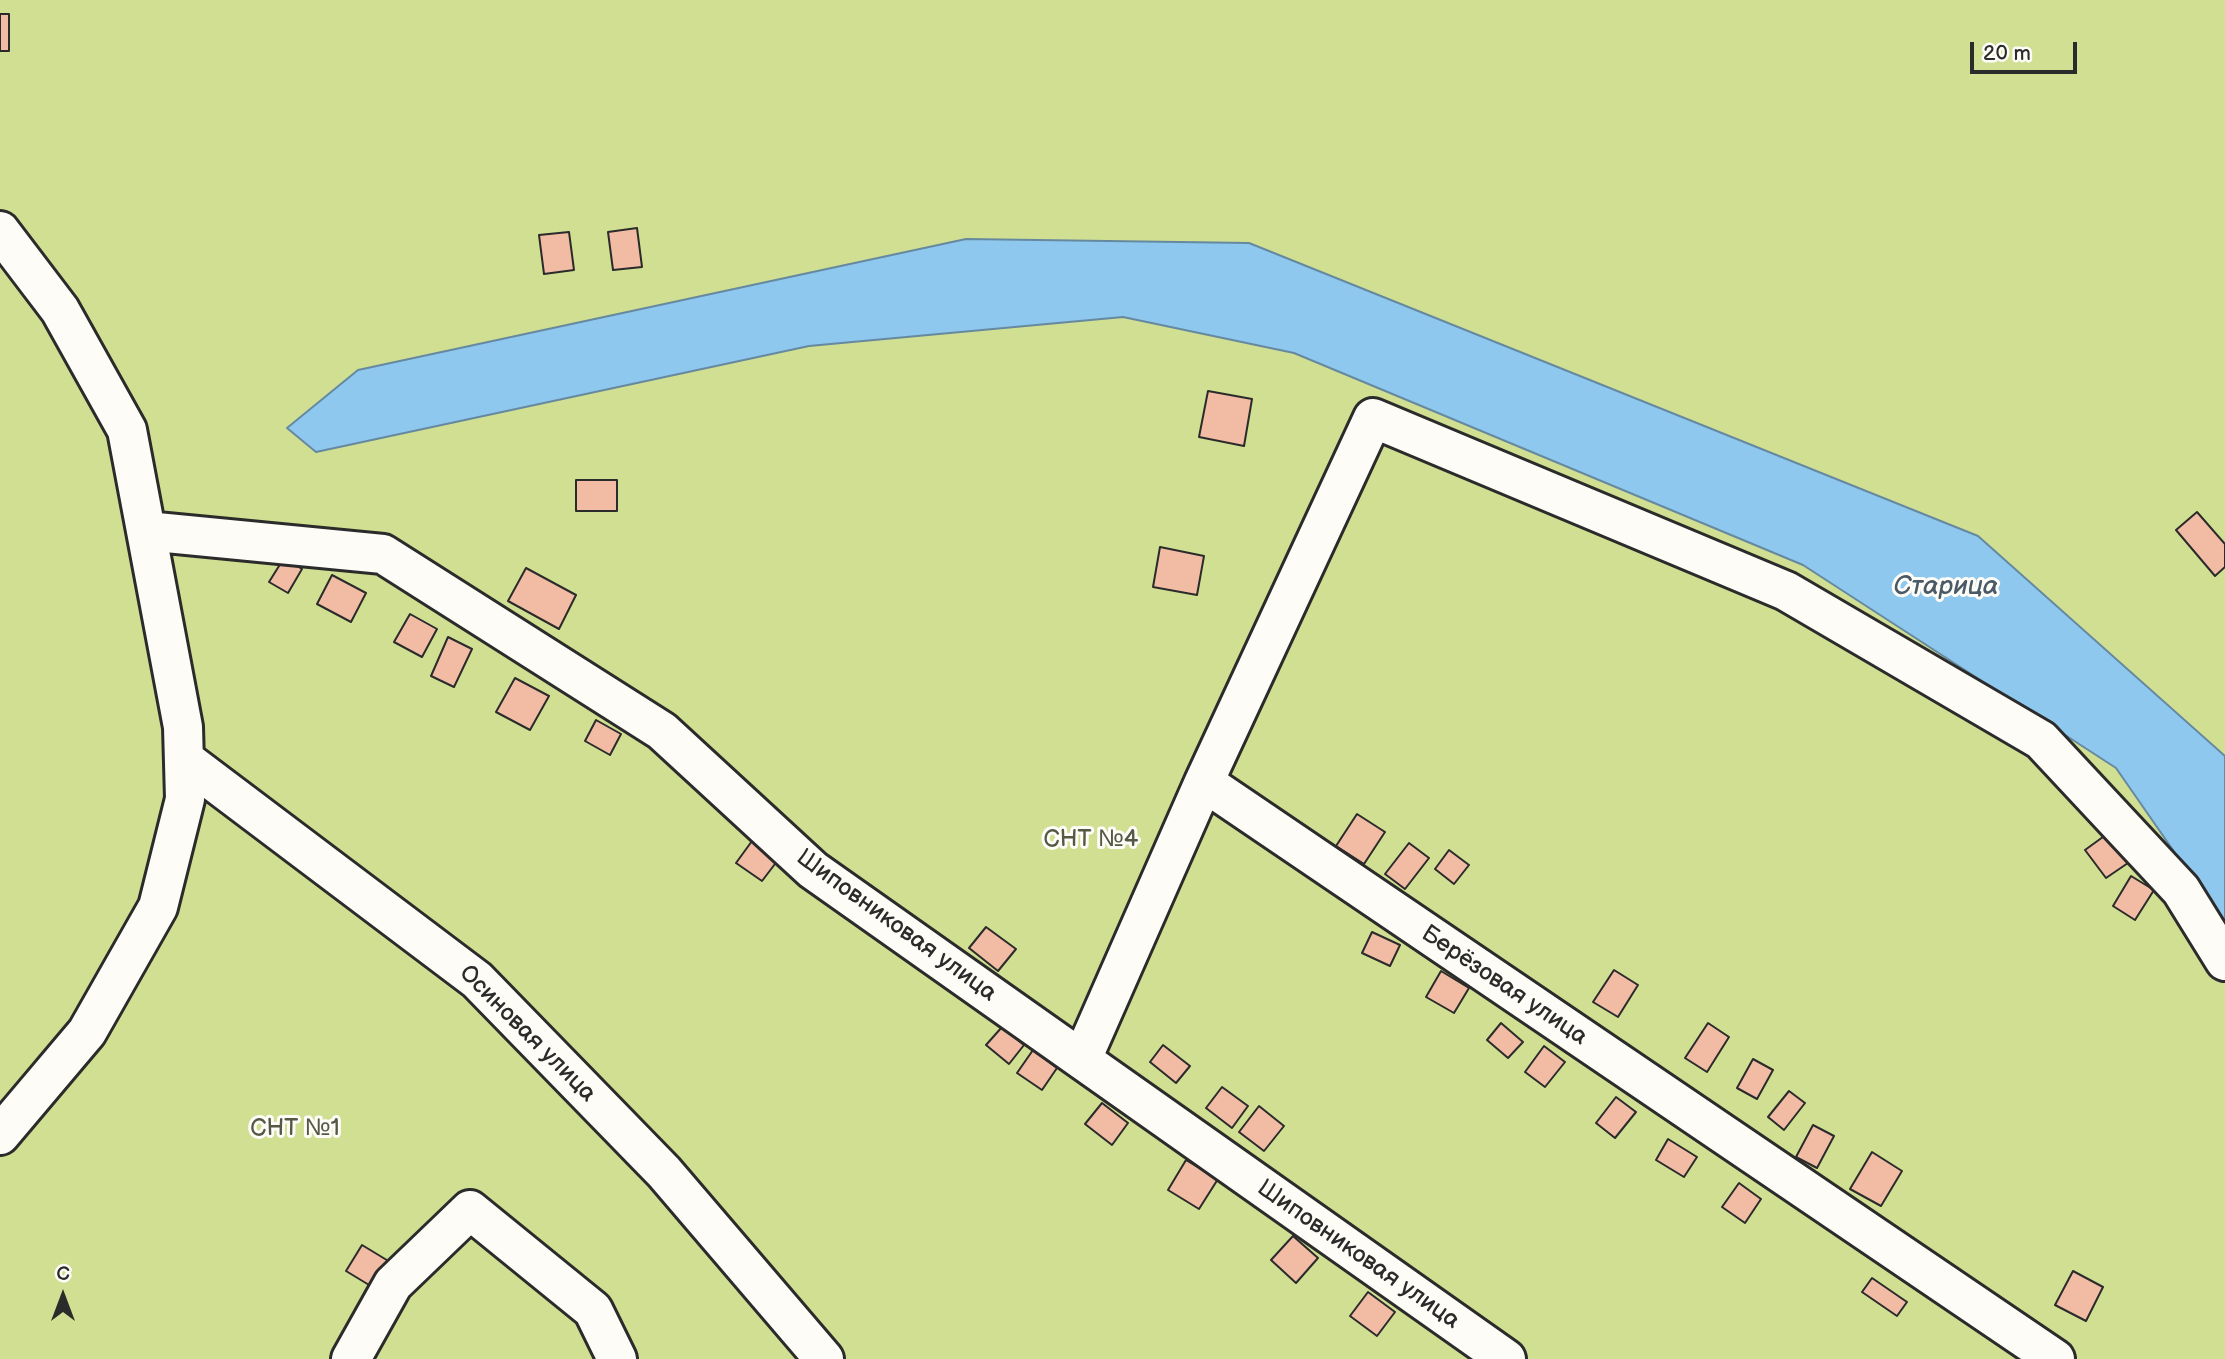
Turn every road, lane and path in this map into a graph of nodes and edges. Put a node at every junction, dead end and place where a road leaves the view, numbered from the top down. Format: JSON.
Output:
{"nodes":[{"id":1,"x":0,"y":231,"type":"edge"},
{"id":2,"x":146,"y":531,"type":"junction"},
{"id":3,"x":184,"y":759,"type":"junction"},
{"id":4,"x":1204,"y":782,"type":"junction"},
{"id":5,"x":2225,"y":961,"type":"edge"},
{"id":6,"x":1082,"y":1059,"type":"junction"},
{"id":7,"x":0,"y":1135,"type":"edge"},
{"id":8,"x":351,"y":1359,"type":"edge"},
{"id":9,"x":617,"y":1359,"type":"edge"},
{"id":10,"x":824,"y":1359,"type":"edge"},
{"id":11,"x":1506,"y":1359,"type":"edge"},
{"id":12,"x":2055,"y":1359,"type":"edge"}],
"edges":[{"from":1,"to":2,"type":"street"},
{"from":2,"to":3,"type":"street"},
{"from":2,"to":6,"type":"street","name":"Шиповниковая улица"},
{"from":3,"to":7,"type":"street"},
{"from":3,"to":10,"type":"street","name":"Осиновая улица"},
{"from":4,"to":5,"type":"street"},
{"from":4,"to":6,"type":"street"},
{"from":4,"to":12,"type":"street","name":"Берёзовая улица"},
{"from":6,"to":11,"type":"street","name":"Шиповниковая улица"},
{"from":8,"to":9,"type":"street"}]}
